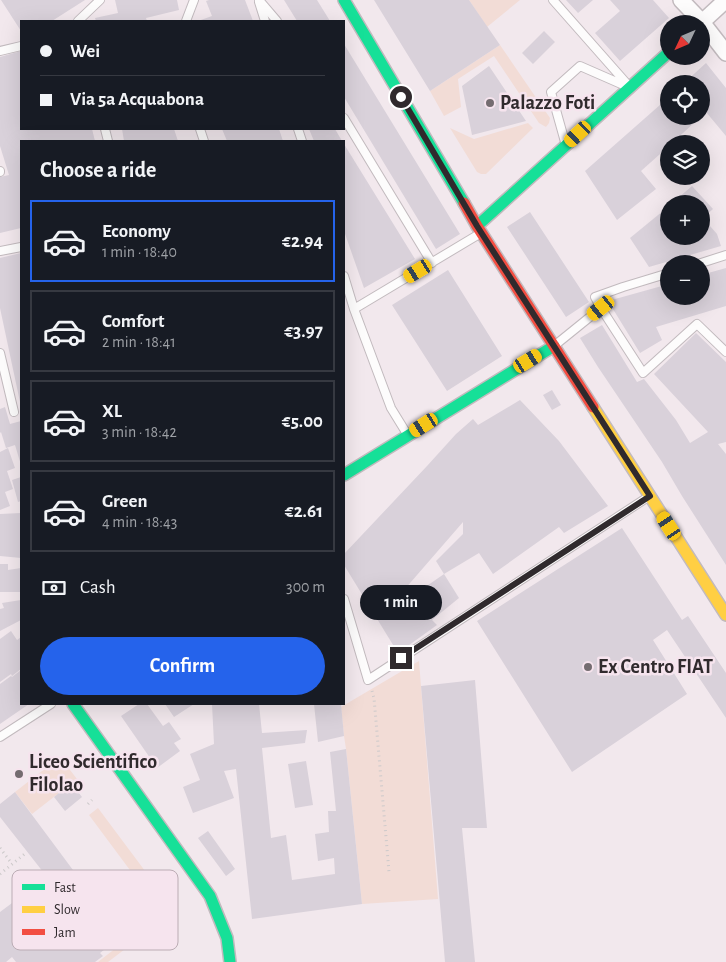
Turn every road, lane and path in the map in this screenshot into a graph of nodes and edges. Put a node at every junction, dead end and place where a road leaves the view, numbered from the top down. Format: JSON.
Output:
{"nodes":[{"id":1,"x":100,"y":0,"type":"edge"},
{"id":2,"x":194,"y":0,"type":"edge"},
{"id":3,"x":259,"y":0,"type":"edge"},
{"id":4,"x":344,"y":0,"type":"edge"},
{"id":5,"x":553,"y":0,"type":"edge"},
{"id":6,"x":682,"y":0,"type":"edge"},
{"id":7,"x":726,"y":0,"type":"edge"},
{"id":8,"x":694,"y":15,"type":"edge"},
{"id":9,"x":710,"y":15,"type":"edge"},
{"id":10,"x":79,"y":20,"type":"edge"},
{"id":11,"x":186,"y":20,"type":"edge"},
{"id":12,"x":265,"y":20,"type":"edge"},
{"id":13,"x":276,"y":20,"type":"edge"},
{"id":14,"x":710,"y":34,"type":"edge"},
{"id":15,"x":20,"y":46,"type":"edge"},
{"id":16,"x":0,"y":51,"type":"edge"},
{"id":17,"x":726,"y":54,"type":"edge"},
{"id":18,"x":660,"y":60,"type":"edge"},
{"id":19,"x":630,"y":87,"type":"junction"},
{"id":20,"x":345,"y":120,"type":"edge"},
{"id":21,"x":566,"y":146,"type":"junction"},
{"id":22,"x":480,"y":229,"type":"junction"},
{"id":23,"x":20,"y":247,"type":"edge"},
{"id":24,"x":0,"y":251,"type":"edge"},
{"id":25,"x":726,"y":255,"type":"edge"},
{"id":26,"x":710,"y":260,"type":"edge"},
{"id":27,"x":432,"y":263,"type":"junction"},
{"id":28,"x":660,"y":276,"type":"edge"},
{"id":29,"x":345,"y":279,"type":"edge"},
{"id":30,"x":601,"y":308,"type":"junction"},
{"id":31,"x":354,"y":309,"type":"junction"},
{"id":32,"x":554,"y":346,"type":"junction"},
{"id":33,"x":726,"y":352,"type":"edge"},
{"id":34,"x":0,"y":354,"type":"edge"},
{"id":35,"x":14,"y":412,"type":"dead end"},
{"id":36,"x":408,"y":435,"type":"junction"},
{"id":37,"x":345,"y":474,"type":"edge"},
{"id":38,"x":650,"y":496,"type":"junction"},
{"id":39,"x":345,"y":602,"type":"edge"},
{"id":40,"x":726,"y":616,"type":"edge"},
{"id":41,"x":368,"y":680,"type":"junction"},
{"id":42,"x":49,"y":705,"type":"edge"},
{"id":43,"x":74,"y":705,"type":"edge"},
{"id":44,"x":0,"y":737,"type":"edge"},
{"id":45,"x":92,"y":800,"type":"dead end"},
{"id":46,"x":88,"y":804,"type":"dead end"},
{"id":47,"x":0,"y":848,"type":"edge"},
{"id":48,"x":27,"y":852,"type":"dead end"},
{"id":49,"x":12,"y":864,"type":"junction"},
{"id":50,"x":389,"y":872,"type":"dead end"},
{"id":51,"x":0,"y":874,"type":"edge"},
{"id":52,"x":230,"y":962,"type":"edge"}],
"edges":[{"from":1,"to":10,"type":"lane"},
{"from":2,"to":11,"type":"lane"},
{"from":3,"to":12,"type":"lane"},
{"from":3,"to":13,"type":"lane"},
{"from":4,"to":22,"type":"street"},
{"from":5,"to":19,"type":"lane"},
{"from":6,"to":8,"type":"street"},
{"from":7,"to":9,"type":"street"},
{"from":14,"to":17,"type":"street"},
{"from":15,"to":16,"type":"lane"},
{"from":18,"to":19,"type":"street"},
{"from":19,"to":21,"type":"street"},
{"from":19,"to":21,"type":"lane"},
{"from":20,"to":27,"type":"lane"},
{"from":21,"to":22,"type":"street"},
{"from":22,"to":27,"type":"lane"},
{"from":22,"to":32,"type":"street"},
{"from":23,"to":24,"type":"lane"},
{"from":25,"to":26,"type":"lane"},
{"from":27,"to":31,"type":"lane"},
{"from":28,"to":30,"type":"lane"},
{"from":29,"to":31,"type":"lane"},
{"from":30,"to":32,"type":"lane"},
{"from":30,"to":33,"type":"lane"},
{"from":31,"to":36,"type":"lane"},
{"from":32,"to":36,"type":"street"},
{"from":32,"to":38,"type":"street"},
{"from":34,"to":35,"type":"lane"},
{"from":36,"to":37,"type":"street"},
{"from":38,"to":40,"type":"street"},
{"from":38,"to":41,"type":"lane"},
{"from":39,"to":41,"type":"lane"},
{"from":41,"to":50,"type":"path"},
{"from":42,"to":44,"type":"lane"},
{"from":43,"to":52,"type":"street"},
{"from":45,"to":46,"type":"path"},
{"from":47,"to":49,"type":"path"},
{"from":48,"to":49,"type":"path"},
{"from":49,"to":51,"type":"path"}]}
